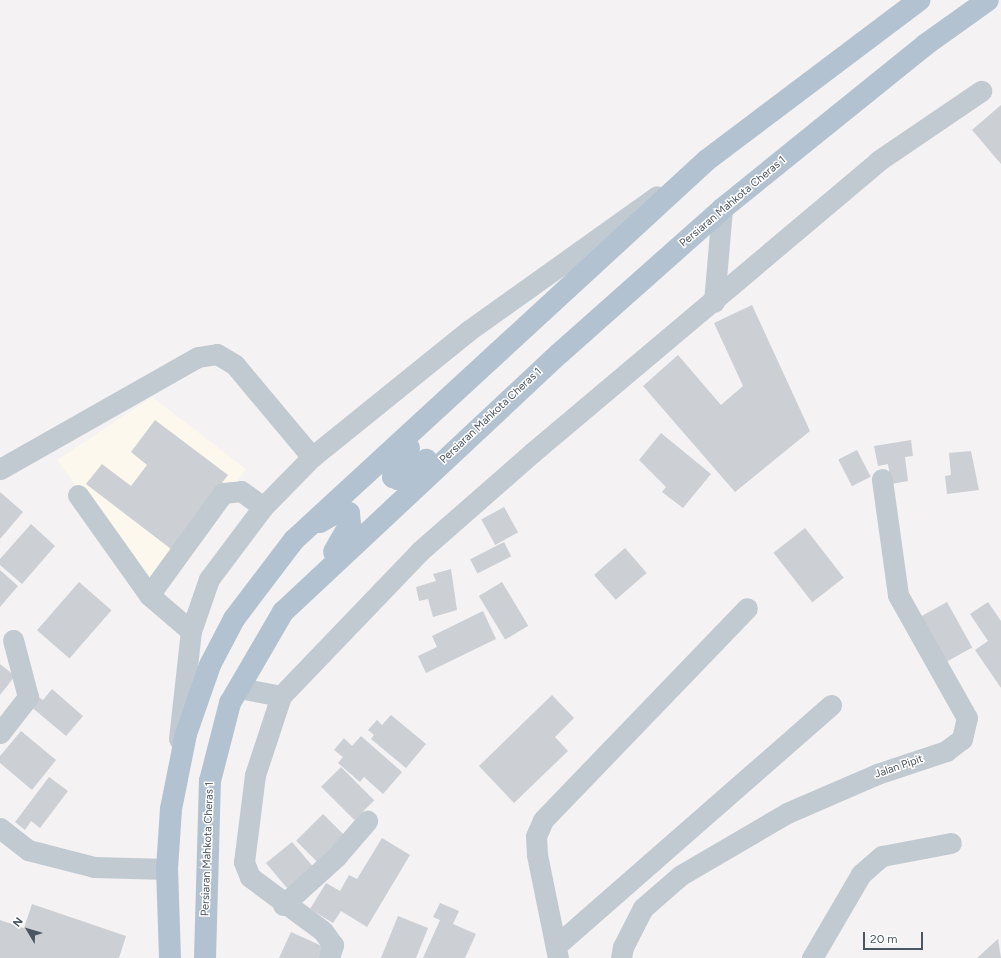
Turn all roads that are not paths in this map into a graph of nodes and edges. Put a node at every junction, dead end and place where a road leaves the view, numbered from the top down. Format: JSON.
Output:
{"nodes":[{"id":1,"x":919,"y":0,"type":"edge"},
{"id":2,"x":988,"y":0,"type":"edge"},
{"id":3,"x":981,"y":91,"type":"dead end"},
{"id":4,"x":707,"y":160,"type":"junction"},
{"id":5,"x":722,"y":209,"type":"junction"},
{"id":6,"x":714,"y":302,"type":"junction"},
{"id":7,"x":522,"y":329,"type":"junction"},
{"id":8,"x":560,"y":353,"type":"junction"},
{"id":9,"x":312,"y":457,"type":"junction"},
{"id":10,"x":0,"y":469,"type":"edge"},
{"id":11,"x":882,"y":479,"type":"dead end"},
{"id":12,"x":78,"y":495,"type":"dead end"},
{"id":13,"x":263,"y":508,"type":"junction"},
{"id":14,"x":294,"y":540,"type":"junction"},
{"id":15,"x":322,"y":572,"type":"junction"},
{"id":16,"x":149,"y":595,"type":"junction"},
{"id":17,"x":746,"y":608,"type":"dead end"},
{"id":18,"x":191,"y":631,"type":"junction"},
{"id":19,"x":13,"y":640,"type":"dead end"},
{"id":20,"x":239,"y":688,"type":"junction"},
{"id":21,"x":281,"y":696,"type":"junction"},
{"id":22,"x":831,"y":705,"type":"dead end"},
{"id":23,"x":0,"y":732,"type":"edge"},
{"id":24,"x":171,"y":809,"type":"junction"},
{"id":25,"x":367,"y":821,"type":"dead end"},
{"id":26,"x":0,"y":828,"type":"edge"},
{"id":27,"x":951,"y":843,"type":"dead end"},
{"id":28,"x":167,"y":869,"type":"junction"},
{"id":29,"x":283,"y":905,"type":"junction"},
{"id":30,"x":558,"y":951,"type":"edge"},
{"id":31,"x":170,"y":958,"type":"edge"},
{"id":32,"x":205,"y":958,"type":"edge"},
{"id":33,"x":329,"y":958,"type":"edge"},
{"id":34,"x":621,"y":958,"type":"edge"},
{"id":35,"x":812,"y":958,"type":"edge"}],
"edges":[{"from":1,"to":4,"type":"main road"},
{"from":2,"to":5,"type":"main road","name":"Persiaran Mahkota Cheras 1"},
{"from":3,"to":6,"type":"lane"},
{"from":4,"to":7,"type":"main road"},
{"from":4,"to":9,"type":"lane"},
{"from":5,"to":6,"type":"lane"},
{"from":5,"to":8,"type":"main road","name":"Persiaran Mahkota Cheras 1"},
{"from":6,"to":21,"type":"lane"},
{"from":7,"to":8,"type":"main road"},
{"from":7,"to":14,"type":"main road"},
{"from":8,"to":15,"type":"main road","name":"Persiaran Mahkota Cheras 1"},
{"from":9,"to":10,"type":"lane"},
{"from":9,"to":13,"type":"lane"},
{"from":11,"to":34,"type":"lane","name":"Jalan Pipit"},
{"from":12,"to":16,"type":"lane"},
{"from":13,"to":16,"type":"lane"},
{"from":13,"to":18,"type":"lane"},
{"from":14,"to":15,"type":"main road"},
{"from":14,"to":24,"type":"main road"},
{"from":15,"to":20,"type":"main road","name":"Persiaran Mahkota Cheras 1"},
{"from":16,"to":18,"type":"lane"},
{"from":17,"to":30,"type":"lane"},
{"from":18,"to":24,"type":"lane"},
{"from":19,"to":23,"type":"lane"},
{"from":20,"to":21,"type":"lane"},
{"from":20,"to":32,"type":"main road","name":"Persiaran Mahkota Cheras 1"},
{"from":21,"to":29,"type":"lane"},
{"from":22,"to":30,"type":"lane"},
{"from":24,"to":28,"type":"main road"},
{"from":25,"to":29,"type":"lane"},
{"from":26,"to":28,"type":"lane"},
{"from":27,"to":35,"type":"lane"},
{"from":28,"to":31,"type":"main road"},
{"from":29,"to":33,"type":"lane"}]}
